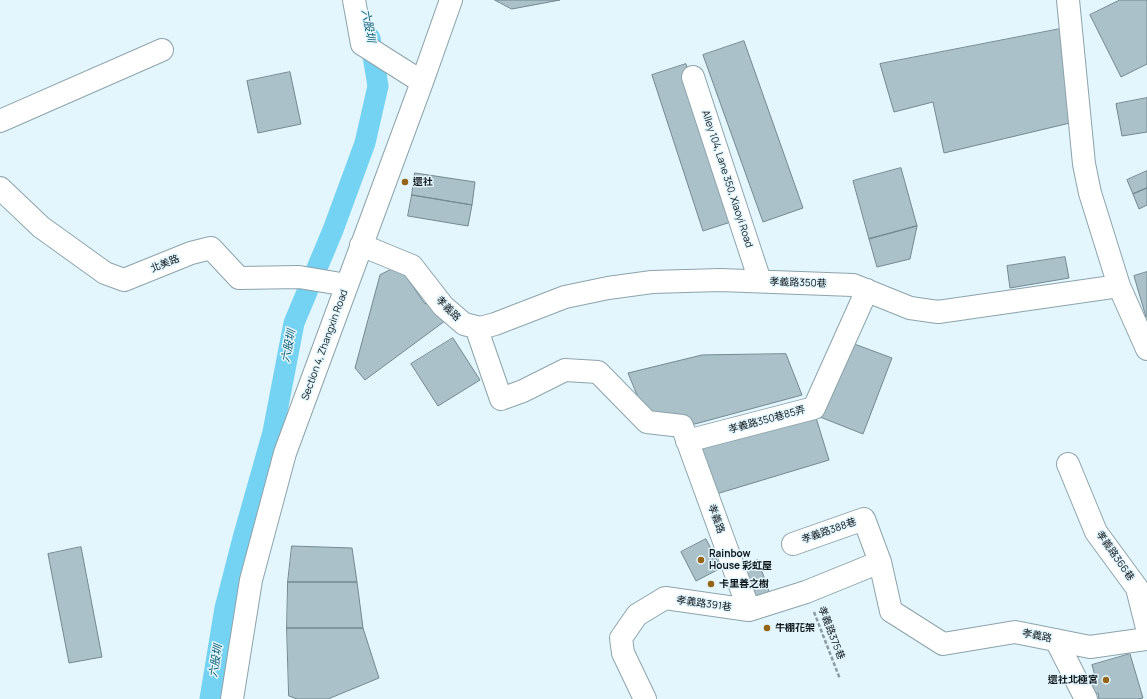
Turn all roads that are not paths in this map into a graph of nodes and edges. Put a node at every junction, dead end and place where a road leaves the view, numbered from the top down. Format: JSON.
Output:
{"nodes":[{"id":1,"x":354,"y":0,"type":"edge"},
{"id":2,"x":451,"y":0,"type":"edge"},
{"id":3,"x":1068,"y":0,"type":"edge"},
{"id":4,"x":162,"y":50,"type":"dead end"},
{"id":5,"x":693,"y":77,"type":"dead end"},
{"id":6,"x":421,"y":82,"type":"junction"},
{"id":7,"x":0,"y":121,"type":"edge"},
{"id":8,"x":0,"y":188,"type":"edge"},
{"id":9,"x":361,"y":245,"type":"junction"},
{"id":10,"x":760,"y":282,"type":"junction"},
{"id":11,"x":346,"y":285,"type":"junction"},
{"id":12,"x":1120,"y":286,"type":"junction"},
{"id":13,"x":867,"y":290,"type":"junction"},
{"id":14,"x":476,"y":327,"type":"junction"},
{"id":15,"x":1147,"y":349,"type":"edge"},
{"id":16,"x":687,"y":441,"type":"junction"},
{"id":17,"x":1068,"y":464,"type":"dead end"},
{"id":18,"x":864,"y":519,"type":"joint"},
{"id":19,"x":793,"y":544,"type":"dead end"},
{"id":20,"x":880,"y":562,"type":"junction"},
{"id":21,"x":749,"y":610,"type":"junction"},
{"id":22,"x":1147,"y":628,"type":"edge"},
{"id":23,"x":1147,"y":638,"type":"edge"},
{"id":24,"x":1056,"y":640,"type":"junction"},
{"id":25,"x":232,"y":699,"type":"edge"},
{"id":26,"x":645,"y":699,"type":"edge"},
{"id":27,"x":1086,"y":699,"type":"edge"}],
"edges":[{"from":1,"to":6,"type":"street"},
{"from":2,"to":6,"type":"street","name":"Section 4, Zhangxin Road"},
{"from":3,"to":12,"type":"street"},
{"from":4,"to":7,"type":"street"},
{"from":5,"to":10,"type":"street","name":"Alley 104, Lane 350, Xiaoyi Road"},
{"from":6,"to":9,"type":"street","name":"Section 4, Zhangxin Road"},
{"from":8,"to":11,"type":"street","name":"北美路"},
{"from":9,"to":11,"type":"street","name":"Section 4, Zhangxin Road"},
{"from":9,"to":14,"type":"street","name":"孝義路"},
{"from":10,"to":13,"type":"street","name":"孝義路350巷"},
{"from":10,"to":14,"type":"street","name":"孝義路350巷"},
{"from":11,"to":25,"type":"street","name":"Section 4, Zhangxin Road"},
{"from":12,"to":13,"type":"street","name":"孝義路350巷"},
{"from":12,"to":15,"type":"street"},
{"from":13,"to":16,"type":"street","name":"孝義路350巷85弄"},
{"from":14,"to":16,"type":"street","name":"孝義路"},
{"from":16,"to":21,"type":"street","name":"孝義路"},
{"from":17,"to":22,"type":"street","name":"孝義路366巷"},
{"from":18,"to":19,"type":"street","name":"孝義路388巷"},
{"from":18,"to":20,"type":"street","name":"孝義路"},
{"from":20,"to":21,"type":"street"},
{"from":20,"to":24,"type":"street","name":"孝義路"},
{"from":21,"to":26,"type":"street","name":"孝義路391巷"},
{"from":23,"to":24,"type":"street","name":"孝義路"},
{"from":24,"to":27,"type":"street"}]}
